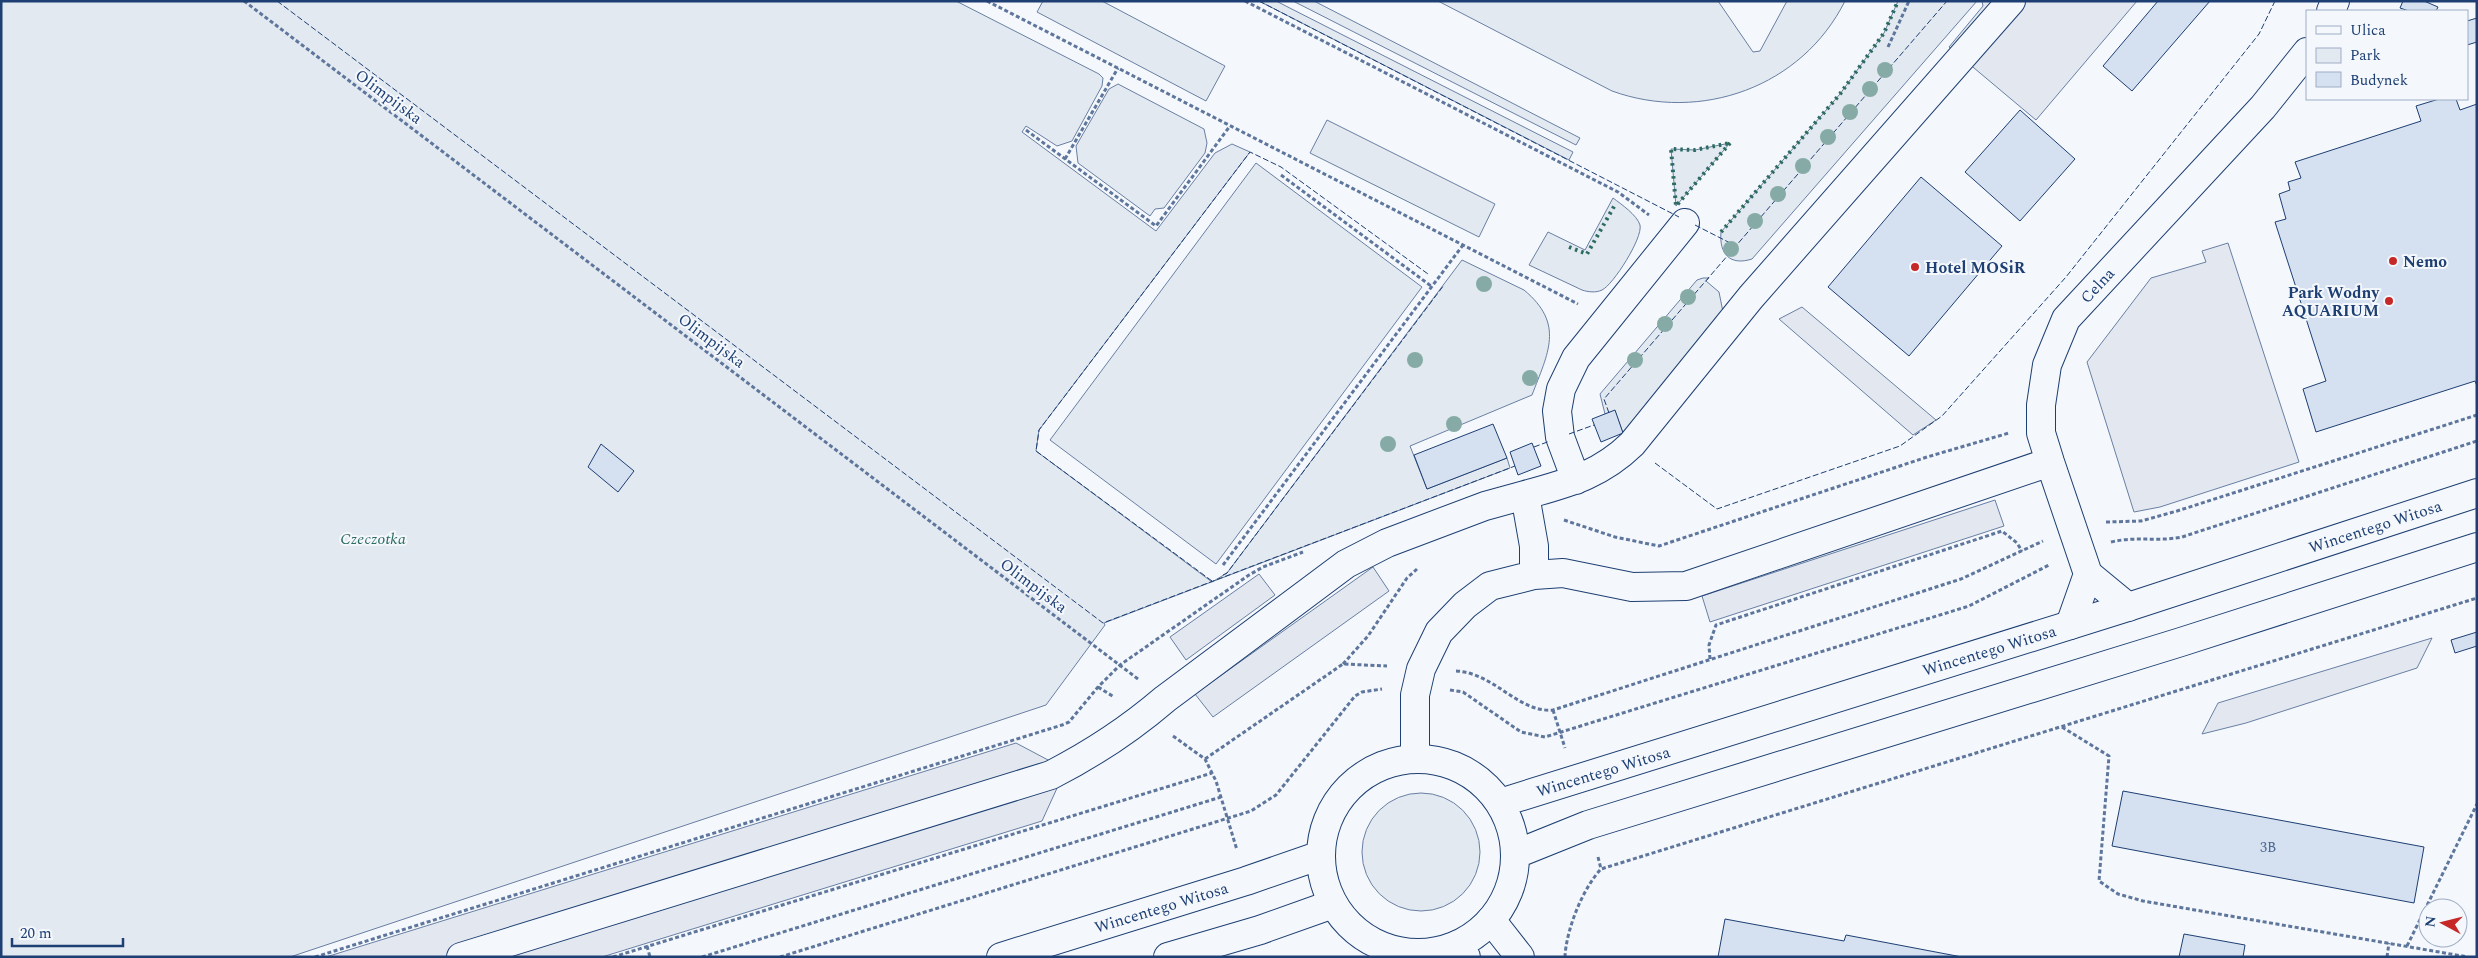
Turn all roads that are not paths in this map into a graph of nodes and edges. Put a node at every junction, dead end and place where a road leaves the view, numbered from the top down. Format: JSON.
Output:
{"nodes":[{"id":1,"x":2011,"y":1,"type":"edge"},
{"id":2,"x":2306,"y":53,"type":"edge"},
{"id":3,"x":1680,"y":229,"type":"road end"},
{"id":4,"x":2050,"y":462,"type":"junction"},
{"id":5,"x":1576,"y":480,"type":"junction"},
{"id":6,"x":2477,"y":492,"type":"edge"},
{"id":7,"x":1527,"y":507,"type":"junction"},
{"id":8,"x":2477,"y":547,"type":"edge"},
{"id":9,"x":2081,"y":552,"type":"junction"},
{"id":10,"x":1534,"y":575,"type":"junction"},
{"id":11,"x":2128,"y":607,"type":"junction"},
{"id":12,"x":2070,"y":625,"type":"junction"},
{"id":13,"x":1415,"y":758,"type":"junction"},
{"id":14,"x":1500,"y":803,"type":"junction"},
{"id":15,"x":1516,"y":854,"type":"junction"},
{"id":16,"x":1321,"y":855,"type":"junction"},
{"id":17,"x":1333,"y":904,"type":"junction"},
{"id":18,"x":1491,"y":920,"type":"junction"},
{"id":19,"x":1462,"y":951,"type":"edge"},
{"id":20,"x":461,"y":957,"type":"edge"},
{"id":21,"x":1001,"y":957,"type":"edge"},
{"id":22,"x":1168,"y":957,"type":"edge"},
{"id":23,"x":1520,"y":957,"type":"edge"}],
"edges":[{"from":1,"to":5,"type":"main road"},
{"from":2,"to":4,"type":"main road","name":"Celna"},
{"from":3,"to":5,"type":"main road"},
{"from":4,"to":9,"type":"main road","name":"Celna"},
{"from":4,"to":10,"type":"main road"},
{"from":5,"to":7,"type":"main road"},
{"from":6,"to":11,"type":"main road","name":"Wincentego Witosa"},
{"from":7,"to":10,"type":"main road"},
{"from":7,"to":20,"type":"main road"},
{"from":8,"to":15,"type":"main road"},
{"from":9,"to":11,"type":"main road"},
{"from":9,"to":12,"type":"main road"},
{"from":10,"to":13,"type":"main road"},
{"from":11,"to":12,"type":"main road","name":"Wincentego Witosa"},
{"from":12,"to":14,"type":"main road","name":"Wincentego Witosa"},
{"from":13,"to":14,"type":"main road"},
{"from":13,"to":16,"type":"main road"},
{"from":14,"to":15,"type":"main road"},
{"from":15,"to":18,"type":"main road"},
{"from":16,"to":17,"type":"main road"},
{"from":16,"to":21,"type":"main road","name":"Wincentego Witosa"},
{"from":17,"to":19,"type":"main road"},
{"from":17,"to":22,"type":"main road"},
{"from":18,"to":19,"type":"main road"},
{"from":18,"to":23,"type":"main road"}]}
